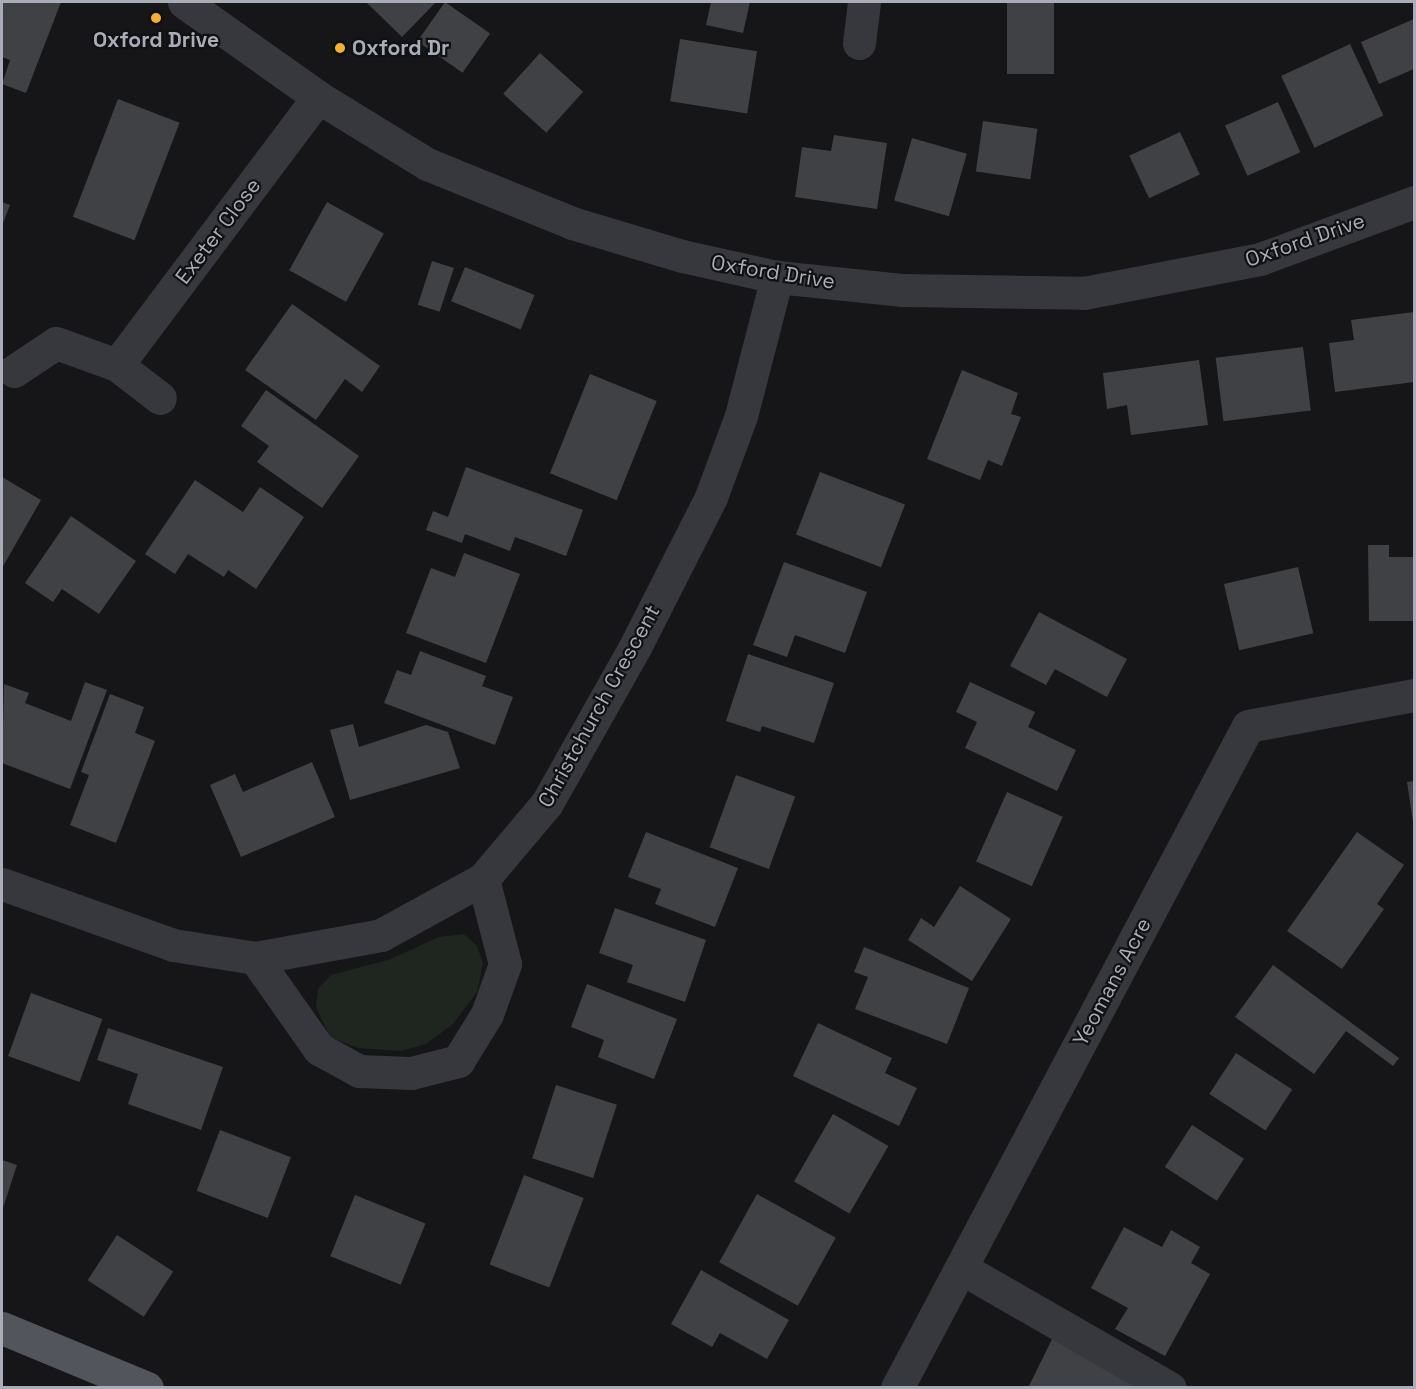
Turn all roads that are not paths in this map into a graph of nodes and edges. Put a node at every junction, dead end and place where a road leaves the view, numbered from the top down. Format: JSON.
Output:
{"nodes":[{"id":1,"x":184,"y":2,"type":"edge"},
{"id":2,"x":864,"y":2,"type":"edge"},
{"id":3,"x":859,"y":43,"type":"dead end"},
{"id":4,"x":318,"y":97,"type":"junction"},
{"id":5,"x":1414,"y":202,"type":"edge"},
{"id":6,"x":777,"y":277,"type":"junction"},
{"id":7,"x":117,"y":365,"type":"junction"},
{"id":8,"x":14,"y":371,"type":"dead end"},
{"id":9,"x":160,"y":398,"type":"dead end"},
{"id":10,"x":1414,"y":695,"type":"edge"},
{"id":11,"x":483,"y":879,"type":"junction"},
{"id":12,"x":2,"y":884,"type":"edge"},
{"id":13,"x":255,"y":958,"type":"junction"},
{"id":14,"x":961,"y":1268,"type":"junction"},
{"id":15,"x":2,"y":1328,"type":"edge"},
{"id":16,"x":147,"y":1388,"type":"edge"},
{"id":17,"x":897,"y":1388,"type":"edge"},
{"id":18,"x":1170,"y":1388,"type":"edge"}],
"edges":[{"from":1,"to":4,"type":"street","name":"Oxford Drive"},
{"from":2,"to":3,"type":"street"},
{"from":4,"to":6,"type":"street","name":"Oxford Drive"},
{"from":4,"to":7,"type":"street","name":"Exeter Close"},
{"from":5,"to":6,"type":"street","name":"Oxford Drive"},
{"from":6,"to":11,"type":"street","name":"Christchurch Crescent"},
{"from":7,"to":8,"type":"street"},
{"from":7,"to":9,"type":"street"},
{"from":10,"to":14,"type":"street","name":"Yeomans Acre"},
{"from":11,"to":13,"type":"street","name":"Christchurch Crescent"},
{"from":11,"to":13,"type":"street"},
{"from":12,"to":13,"type":"street","name":"Christchurch Crescent"},
{"from":14,"to":17,"type":"street","name":"Yeomans Acre"},
{"from":14,"to":18,"type":"street"},
{"from":15,"to":16,"type":"main road"}]}
